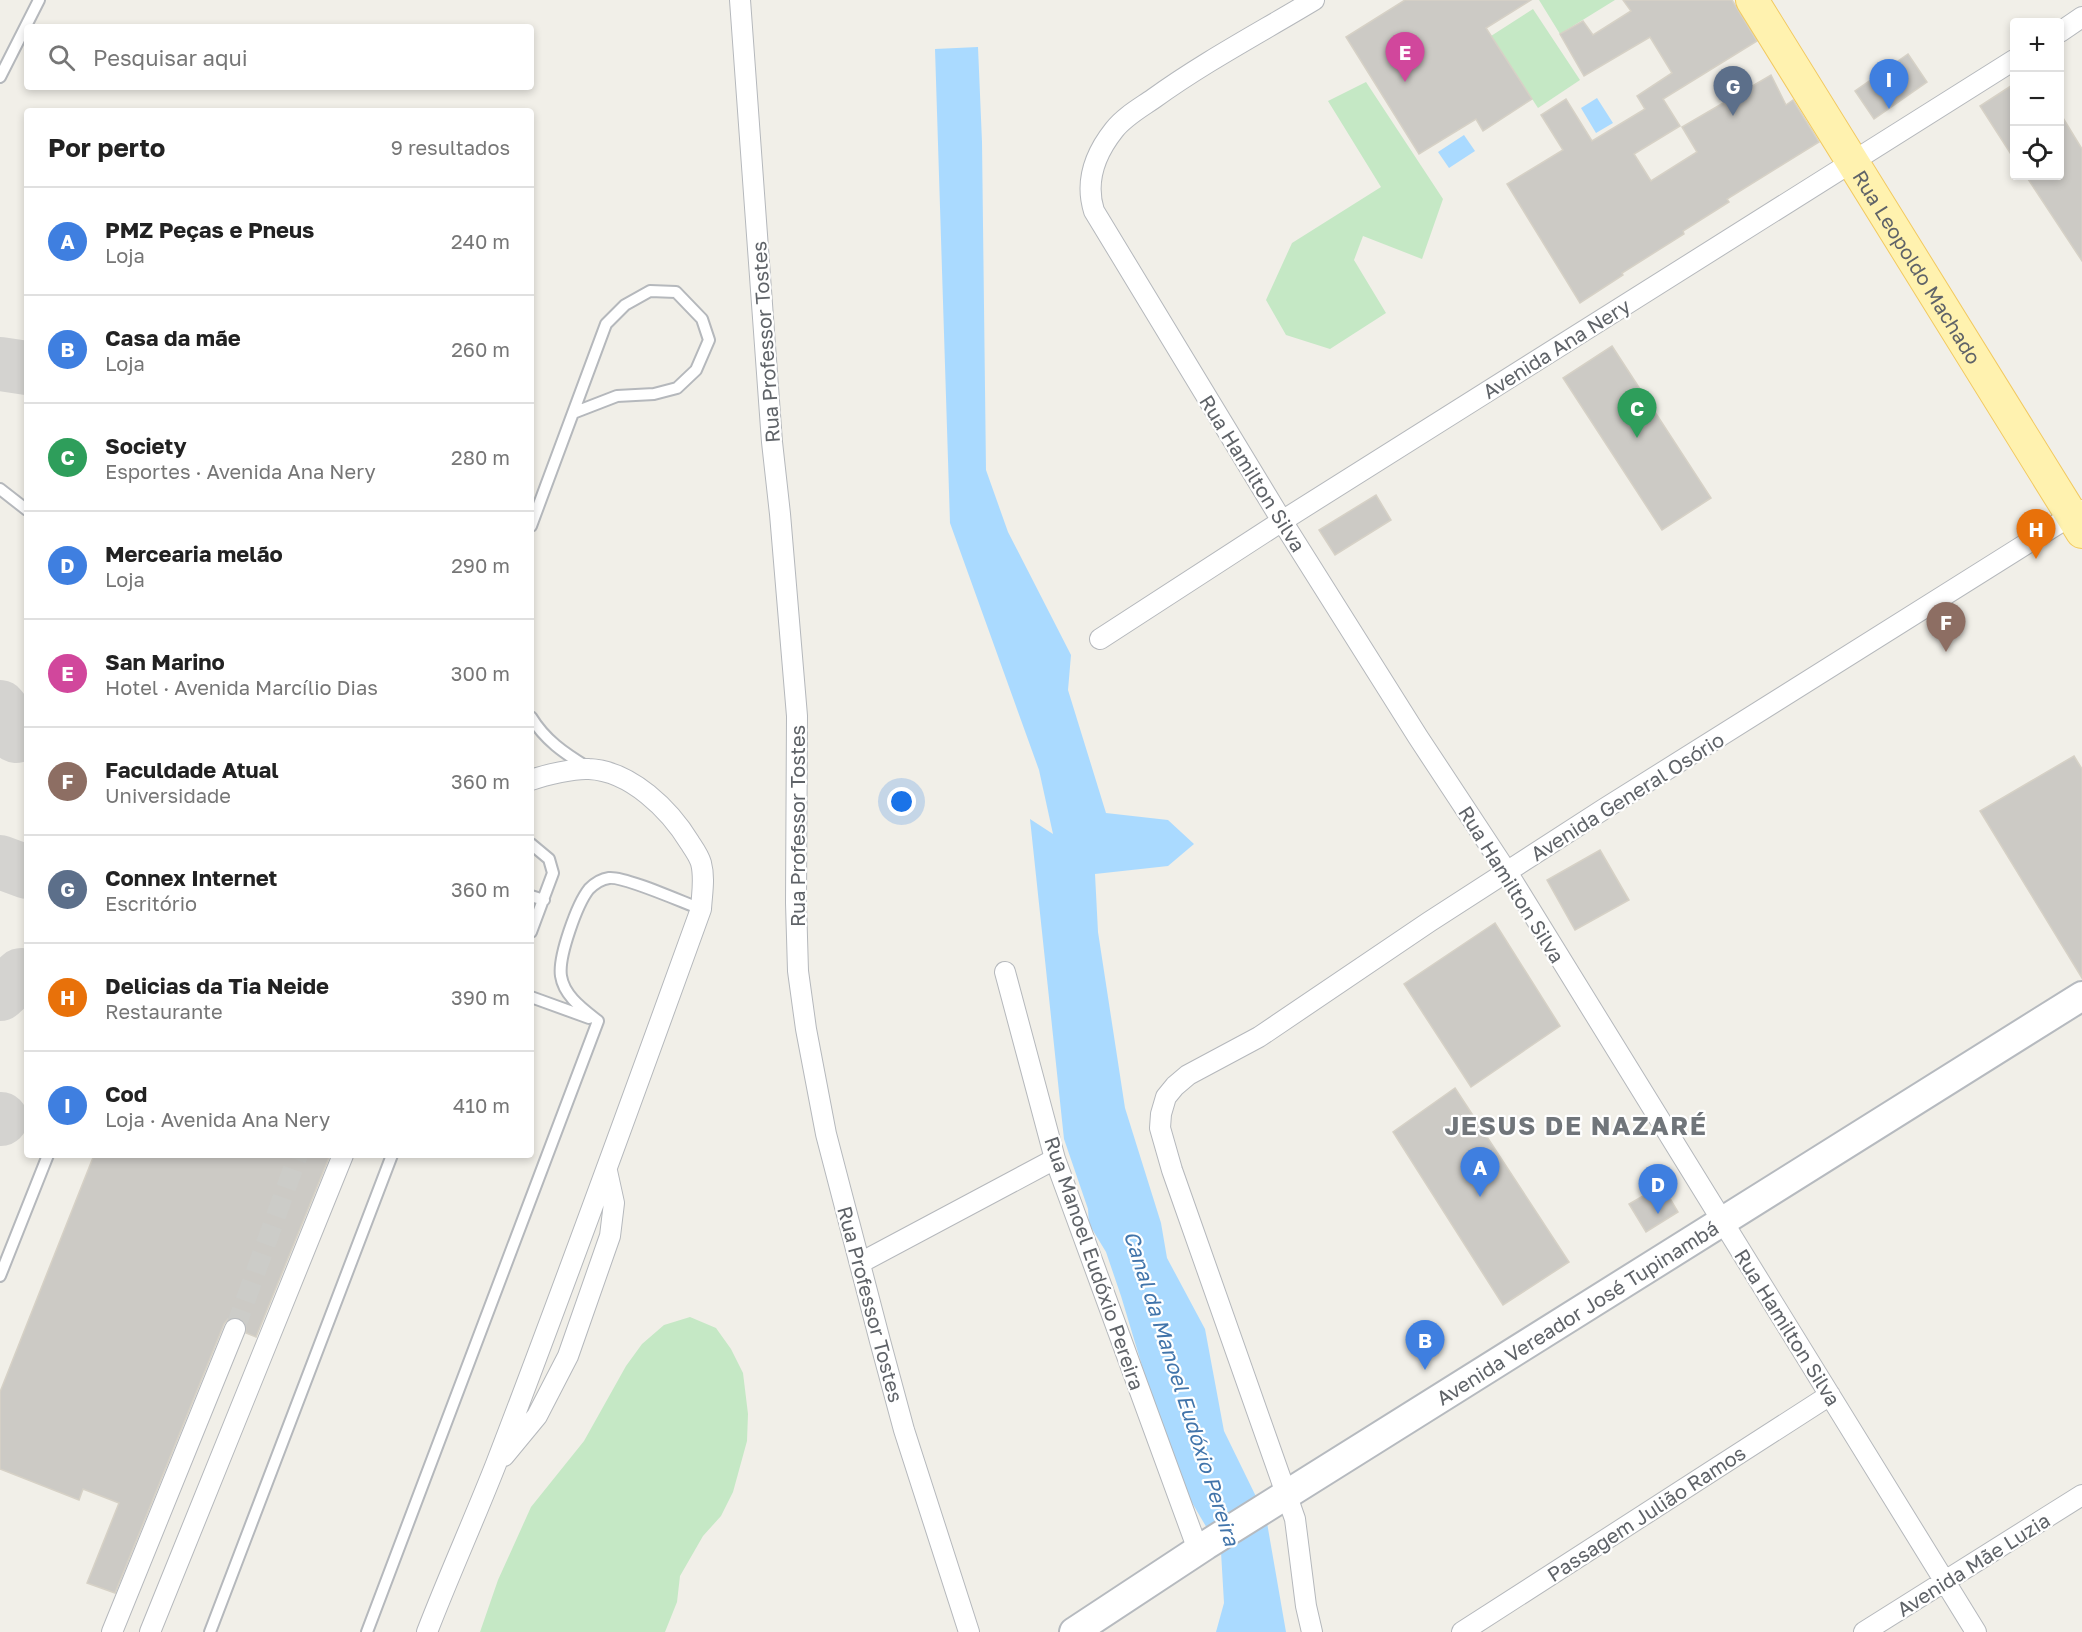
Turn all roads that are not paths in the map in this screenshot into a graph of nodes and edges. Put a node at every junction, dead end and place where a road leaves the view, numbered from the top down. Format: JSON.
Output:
{"nodes":[{"id":1,"x":39,"y":0,"type":"edge"},
{"id":2,"x":740,"y":0,"type":"edge"},
{"id":3,"x":1314,"y":0,"type":"edge"},
{"id":4,"x":1752,"y":0,"type":"edge"},
{"id":5,"x":2082,"y":17,"type":"edge"},
{"id":6,"x":27,"y":24,"type":"edge"},
{"id":7,"x":2064,"y":29,"type":"edge"},
{"id":8,"x":24,"y":30,"type":"edge"},
{"id":9,"x":2010,"y":63,"type":"edge"},
{"id":10,"x":0,"y":77,"type":"edge"},
{"id":11,"x":1853,"y":162,"type":"junction"},
{"id":12,"x":573,"y":413,"type":"junction"},
{"id":13,"x":0,"y":489,"type":"edge"},
{"id":14,"x":24,"y":508,"type":"edge"},
{"id":15,"x":534,"y":518,"type":"edge"},
{"id":16,"x":2078,"y":519,"type":"edge"},
{"id":17,"x":1282,"y":521,"type":"junction"},
{"id":18,"x":1100,"y":639,"type":"dead end"},
{"id":19,"x":534,"y":721,"type":"edge"},
{"id":20,"x":589,"y":769,"type":"junction"},
{"id":21,"x":534,"y":779,"type":"edge"},
{"id":22,"x":534,"y":846,"type":"edge"},
{"id":23,"x":1507,"y":872,"type":"junction"},
{"id":24,"x":534,"y":897,"type":"edge"},
{"id":25,"x":544,"y":900,"type":"junction"},
{"id":26,"x":700,"y":909,"type":"junction"},
{"id":27,"x":534,"y":925,"type":"edge"},
{"id":28,"x":1005,"y":972,"type":"dead end"},
{"id":29,"x":2082,"y":996,"type":"edge"},
{"id":30,"x":534,"y":998,"type":"edge"},
{"id":31,"x":598,"y":1021,"type":"junction"},
{"id":32,"x":47,"y":1158,"type":"edge"},
{"id":33,"x":342,"y":1158,"type":"edge"},
{"id":34,"x":391,"y":1158,"type":"edge"},
{"id":35,"x":1055,"y":1160,"type":"junction"},
{"id":36,"x":607,"y":1171,"type":"junction"},
{"id":37,"x":1722,"y":1221,"type":"junction"},
{"id":38,"x":860,"y":1263,"type":"junction"},
{"id":39,"x":0,"y":1276,"type":"edge"},
{"id":40,"x":235,"y":1329,"type":"tunnel mouth"},
{"id":41,"x":1830,"y":1395,"type":"junction"},
{"id":42,"x":494,"y":1467,"type":"junction"},
{"id":43,"x":2082,"y":1495,"type":"edge"},
{"id":44,"x":1278,"y":1500,"type":"junction"},
{"id":45,"x":1202,"y":1548,"type":"junction"},
{"id":46,"x":1944,"y":1582,"type":"junction"},
{"id":47,"x":112,"y":1632,"type":"edge"},
{"id":48,"x":150,"y":1632,"type":"edge"},
{"id":49,"x":210,"y":1632,"type":"edge"},
{"id":50,"x":367,"y":1632,"type":"edge"},
{"id":51,"x":427,"y":1632,"type":"edge"},
{"id":52,"x":969,"y":1632,"type":"edge"},
{"id":53,"x":1074,"y":1632,"type":"edge"},
{"id":54,"x":1312,"y":1632,"type":"edge"},
{"id":55,"x":1462,"y":1632,"type":"edge"},
{"id":56,"x":1864,"y":1632,"type":"edge"},
{"id":57,"x":1976,"y":1632,"type":"edge"}],
"edges":[{"from":1,"to":6,"type":"lane"},
{"from":2,"to":38,"type":"street","name":"Rua Professor Tostes"},
{"from":3,"to":17,"type":"street","name":"Rua Hamilton Silva"},
{"from":4,"to":11,"type":"main road","name":"Rua Leopoldo Machado"},
{"from":5,"to":7,"type":"street"},
{"from":8,"to":10,"type":"lane"},
{"from":9,"to":11,"type":"street","name":"Avenida Ana Nery"},
{"from":11,"to":16,"type":"main road","name":"Rua Leopoldo Machado"},
{"from":11,"to":17,"type":"street","name":"Avenida Ana Nery"},
{"from":12,"to":12,"type":"lane"},
{"from":12,"to":15,"type":"lane"},
{"from":13,"to":14,"type":"lane"},
{"from":16,"to":23,"type":"street","name":"Avenida General Osório"},
{"from":17,"to":18,"type":"street","name":"Avenida Ana Nery"},
{"from":17,"to":23,"type":"street","name":"Rua Hamilton Silva"},
{"from":19,"to":20,"type":"lane"},
{"from":20,"to":21,"type":"street"},
{"from":20,"to":26,"type":"street"},
{"from":22,"to":25,"type":"lane"},
{"from":23,"to":37,"type":"street","name":"Rua Hamilton Silva"},
{"from":23,"to":44,"type":"street","name":"Avenida General Osório"},
{"from":24,"to":25,"type":"lane"},
{"from":25,"to":27,"type":"lane"},
{"from":26,"to":31,"type":"lane"},
{"from":26,"to":36,"type":"street"},
{"from":28,"to":35,"type":"street","name":"Rua Manoel Eudóxio Pereira"},
{"from":29,"to":37,"type":"street","name":"Avenida Vereador José Tupinambá"},
{"from":30,"to":31,"type":"lane"},
{"from":31,"to":50,"type":"lane"},
{"from":32,"to":39,"type":"lane"},
{"from":33,"to":48,"type":"street"},
{"from":34,"to":49,"type":"lane"},
{"from":35,"to":38,"type":"street"},
{"from":35,"to":45,"type":"street","name":"Rua Manoel Eudóxio Pereira"},
{"from":36,"to":42,"type":"street"},
{"from":36,"to":42,"type":"street"},
{"from":37,"to":41,"type":"street","name":"Rua Hamilton Silva"},
{"from":37,"to":44,"type":"street","name":"Avenida Vereador José Tupinambá"},
{"from":38,"to":52,"type":"street","name":"Rua Professor Tostes"},
{"from":40,"to":47,"type":"street"},
{"from":41,"to":46,"type":"street","name":"Rua Hamilton Silva"},
{"from":41,"to":55,"type":"street","name":"Passagem Julião Ramos"},
{"from":42,"to":51,"type":"street"},
{"from":43,"to":46,"type":"street","name":"Avenida Mãe Luzia"},
{"from":44,"to":45,"type":"street","name":"Avenida Vereador José Tupinambá"},
{"from":44,"to":54,"type":"street"},
{"from":45,"to":53,"type":"street","name":"Avenida Vereador José Tupinambá"},
{"from":46,"to":56,"type":"street","name":"Avenida Mãe Luzia"},
{"from":46,"to":57,"type":"street","name":"Rua Hamilton Silva"}]}
